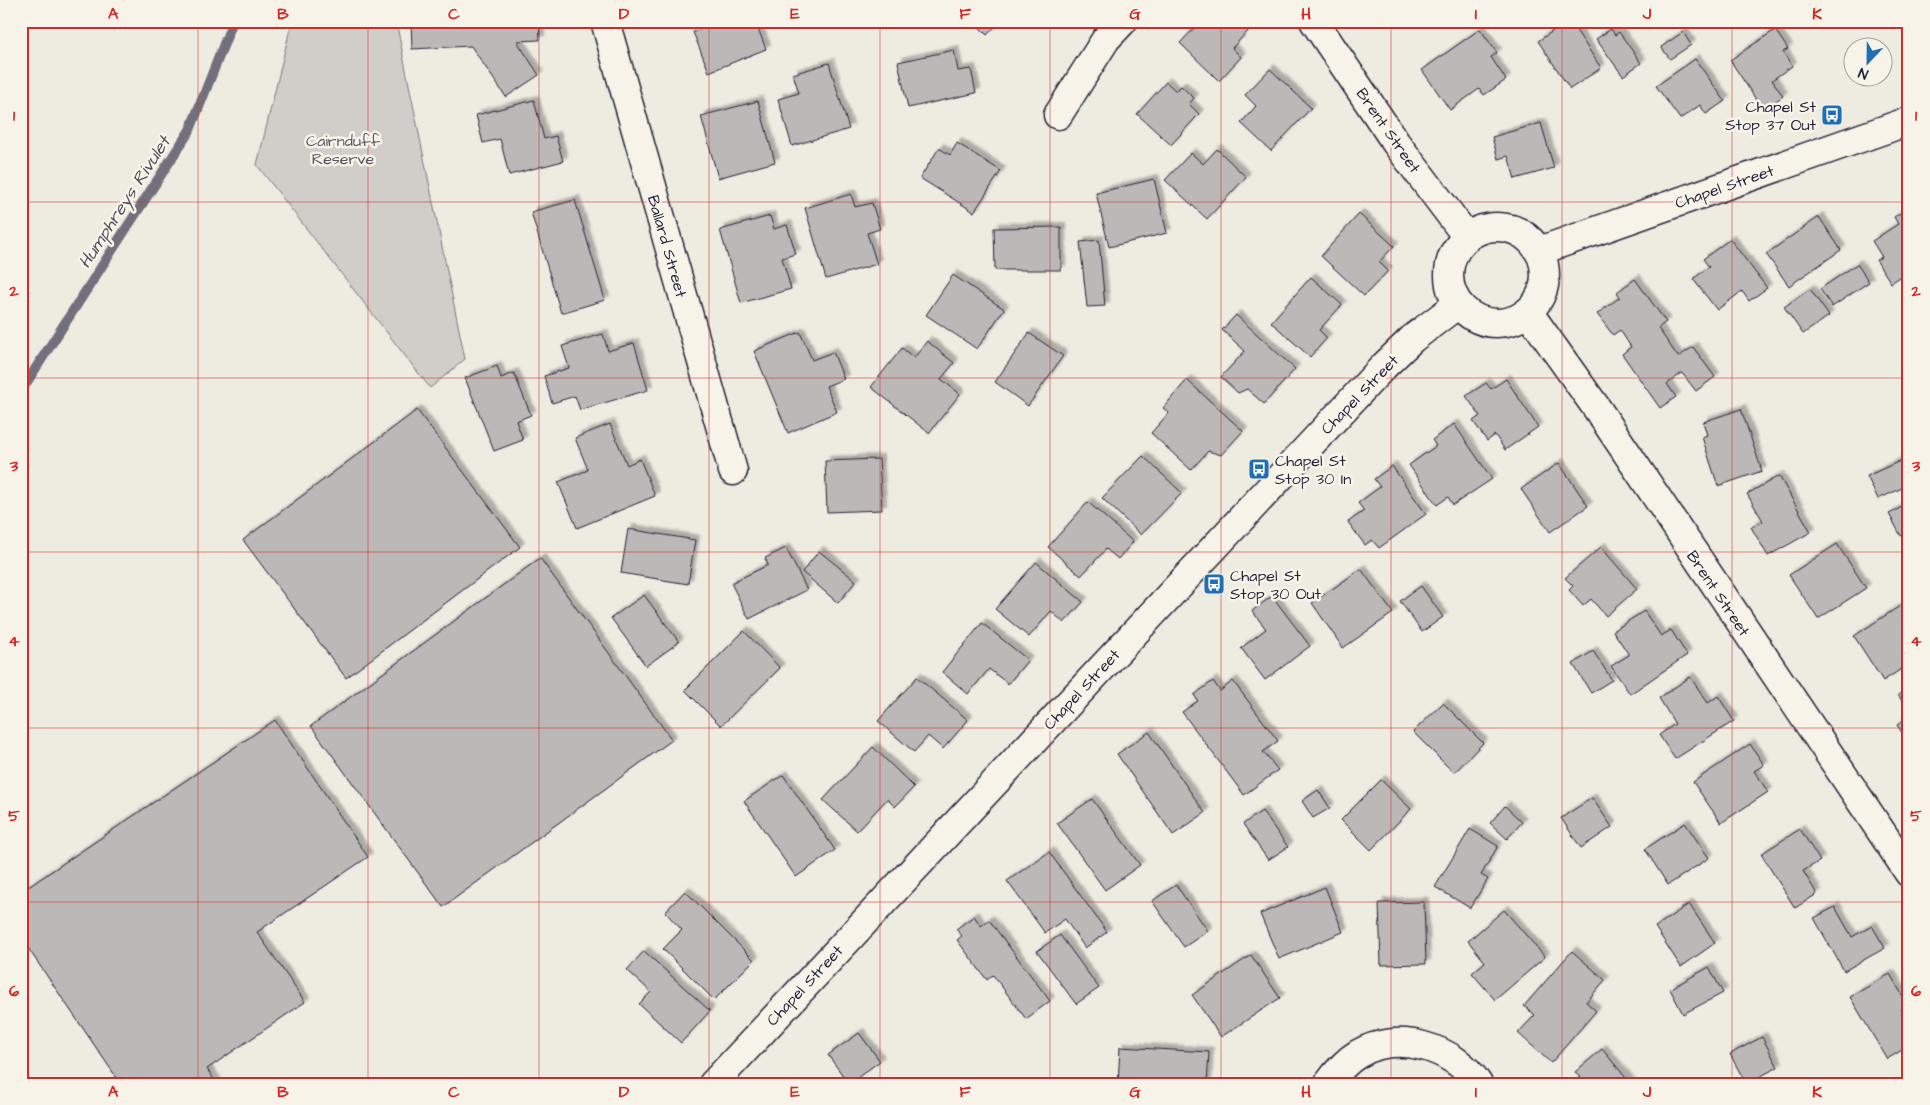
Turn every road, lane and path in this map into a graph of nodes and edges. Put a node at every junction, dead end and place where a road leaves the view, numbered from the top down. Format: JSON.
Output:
{"nodes":[{"id":1,"x":605,"y":21,"type":"edge"},
{"id":2,"x":1123,"y":21,"type":"edge"},
{"id":3,"x":1314,"y":21,"type":"edge"},
{"id":4,"x":1058,"y":115,"type":"dead end"},
{"id":5,"x":1909,"y":122,"type":"edge"},
{"id":6,"x":1467,"y":237,"type":"junction"},
{"id":7,"x":1540,"y":251,"type":"junction"},
{"id":8,"x":1458,"y":304,"type":"junction"},
{"id":9,"x":1529,"y":313,"type":"junction"},
{"id":10,"x":733,"y":471,"type":"dead end"},
{"id":11,"x":1909,"y":873,"type":"edge"},
{"id":12,"x":713,"y":1084,"type":"edge"},
{"id":13,"x":1328,"y":1084,"type":"edge"},
{"id":14,"x":1478,"y":1084,"type":"edge"}],
"edges":[{"from":1,"to":10,"type":"street","name":"Ballard Street"},
{"from":2,"to":4,"type":"street"},
{"from":3,"to":6,"type":"street","name":"Brent Street"},
{"from":5,"to":7,"type":"street","name":"Chapel Street"},
{"from":6,"to":7,"type":"street"},
{"from":6,"to":8,"type":"street"},
{"from":7,"to":9,"type":"street"},
{"from":8,"to":9,"type":"street"},
{"from":8,"to":12,"type":"street","name":"Chapel Street"},
{"from":9,"to":11,"type":"street","name":"Brent Street"},
{"from":13,"to":14,"type":"street"}]}
